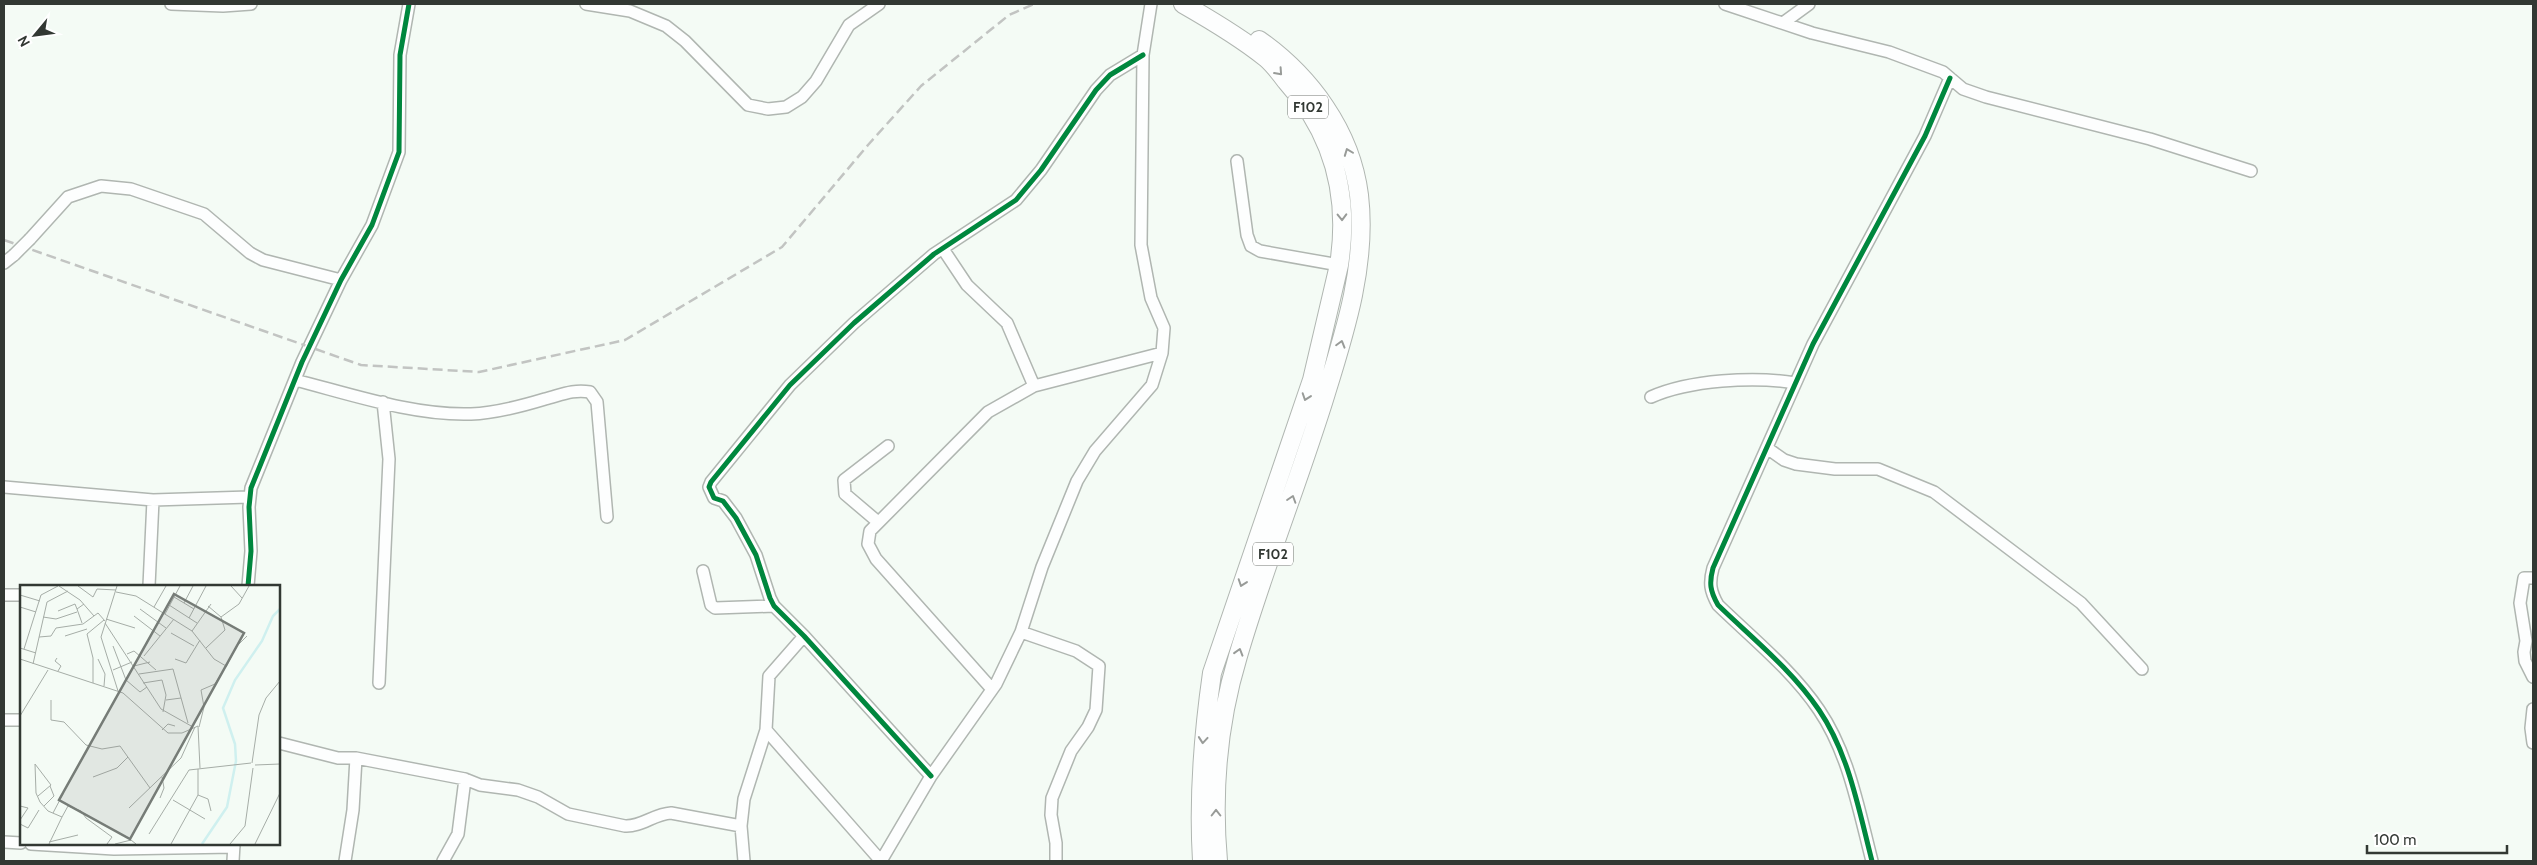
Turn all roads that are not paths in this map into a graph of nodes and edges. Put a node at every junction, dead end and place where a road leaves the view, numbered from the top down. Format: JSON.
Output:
{"nodes":[{"id":1,"x":171,"y":4,"type":"edge"},
{"id":2,"x":251,"y":4,"type":"edge"},
{"id":3,"x":409,"y":4,"type":"edge"},
{"id":4,"x":586,"y":4,"type":"edge"},
{"id":5,"x":879,"y":4,"type":"edge"},
{"id":6,"x":1151,"y":4,"type":"edge"},
{"id":7,"x":1183,"y":4,"type":"edge"},
{"id":8,"x":1205,"y":4,"type":"edge"},
{"id":9,"x":1725,"y":4,"type":"edge"},
{"id":10,"x":1809,"y":4,"type":"edge"},
{"id":11,"x":1783,"y":23,"type":"junction"},
{"id":12,"x":1143,"y":55,"type":"junction"},
{"id":13,"x":1950,"y":78,"type":"junction"},
{"id":14,"x":1237,"y":161,"type":"dead end"},
{"id":15,"x":2251,"y":171,"type":"dead end"},
{"id":16,"x":943,"y":249,"type":"junction"},
{"id":17,"x":1361,"y":252,"type":"junction"},
{"id":18,"x":1341,"y":256,"type":"junction"},
{"id":19,"x":4,"y":263,"type":"edge"},
{"id":20,"x":341,"y":280,"type":"junction"},
{"id":21,"x":1162,"y":353,"type":"junction"},
{"id":22,"x":295,"y":380,"type":"junction"},
{"id":23,"x":1795,"y":383,"type":"junction"},
{"id":24,"x":1034,"y":386,"type":"junction"},
{"id":25,"x":1650,"y":397,"type":"dead end"},
{"id":26,"x":383,"y":402,"type":"junction"},
{"id":27,"x":888,"y":446,"type":"dead end"},
{"id":28,"x":1767,"y":448,"type":"junction"},
{"id":29,"x":4,"y":487,"type":"edge"},
{"id":30,"x":250,"y":497,"type":"junction"},
{"id":31,"x":153,"y":500,"type":"junction"},
{"id":32,"x":607,"y":517,"type":"dead end"},
{"id":33,"x":878,"y":522,"type":"junction"},
{"id":34,"x":703,"y":571,"type":"dead end"},
{"id":35,"x":2533,"y":578,"type":"edge"},
{"id":36,"x":149,"y":585,"type":"edge"},
{"id":37,"x":248,"y":585,"type":"edge"},
{"id":38,"x":4,"y":595,"type":"edge"},
{"id":39,"x":20,"y":595,"type":"edge"},
{"id":40,"x":774,"y":606,"type":"junction"},
{"id":41,"x":1021,"y":632,"type":"junction"},
{"id":42,"x":804,"y":636,"type":"junction"},
{"id":43,"x":2142,"y":670,"type":"dead end"},
{"id":44,"x":2533,"y":676,"type":"edge"},
{"id":45,"x":379,"y":683,"type":"dead end"},
{"id":46,"x":991,"y":688,"type":"junction"},
{"id":47,"x":2533,"y":709,"type":"edge"},
{"id":48,"x":4,"y":720,"type":"edge"},
{"id":49,"x":20,"y":720,"type":"edge"},
{"id":50,"x":766,"y":730,"type":"junction"},
{"id":51,"x":280,"y":743,"type":"edge"},
{"id":52,"x":2533,"y":744,"type":"edge"},
{"id":53,"x":356,"y":758,"type":"junction"},
{"id":54,"x":932,"y":776,"type":"junction"},
{"id":55,"x":464,"y":779,"type":"junction"},
{"id":56,"x":741,"y":826,"type":"junction"},
{"id":57,"x":4,"y":842,"type":"edge"},
{"id":58,"x":20,"y":843,"type":"edge"},
{"id":59,"x":82,"y":845,"type":"edge"},
{"id":60,"x":234,"y":845,"type":"edge"},
{"id":61,"x":133,"y":846,"type":"edge"},
{"id":62,"x":233,"y":861,"type":"edge"},
{"id":63,"x":346,"y":861,"type":"edge"},
{"id":64,"x":443,"y":861,"type":"edge"},
{"id":65,"x":744,"y":861,"type":"edge"},
{"id":66,"x":881,"y":861,"type":"edge"},
{"id":67,"x":1056,"y":861,"type":"edge"},
{"id":68,"x":1202,"y":861,"type":"edge"},
{"id":69,"x":1218,"y":861,"type":"edge"},
{"id":70,"x":1872,"y":861,"type":"edge"}],
"edges":[{"from":1,"to":2,"type":"street"},
{"from":3,"to":20,"type":"street"},
{"from":4,"to":5,"type":"street"},
{"from":6,"to":12,"type":"street"},
{"from":7,"to":18,"type":"main road","number":"F102","one_way":true},
{"from":17,"to":8,"type":"main road","number":"F102","one_way":true},
{"from":9,"to":11,"type":"street"},
{"from":10,"to":11,"type":"street"},
{"from":11,"to":13,"type":"street"},
{"from":12,"to":16,"type":"street"},
{"from":12,"to":21,"type":"street"},
{"from":13,"to":15,"type":"street"},
{"from":13,"to":23,"type":"street"},
{"from":14,"to":18,"type":"street"},
{"from":16,"to":24,"type":"street"},
{"from":16,"to":40,"type":"street"},
{"from":17,"to":18,"type":"main road"},
{"from":69,"to":17,"type":"main road","number":"F102","one_way":true},
{"from":18,"to":68,"type":"main road","number":"F102","one_way":true},
{"from":19,"to":20,"type":"street","bridge":true},
{"from":20,"to":22,"type":"street"},
{"from":21,"to":24,"type":"street"},
{"from":21,"to":41,"type":"street"},
{"from":22,"to":26,"type":"street"},
{"from":22,"to":30,"type":"street"},
{"from":23,"to":25,"type":"street"},
{"from":23,"to":28,"type":"street"},
{"from":24,"to":33,"type":"street"},
{"from":26,"to":32,"type":"street"},
{"from":26,"to":45,"type":"street"},
{"from":27,"to":33,"type":"street"},
{"from":28,"to":43,"type":"street"},
{"from":28,"to":70,"type":"street"},
{"from":29,"to":31,"type":"street"},
{"from":30,"to":31,"type":"street"},
{"from":30,"to":37,"type":"street"},
{"from":31,"to":36,"type":"street"},
{"from":33,"to":46,"type":"street"},
{"from":34,"to":40,"type":"street"},
{"from":35,"to":44,"type":"street"},
{"from":38,"to":39,"type":"street"},
{"from":40,"to":42,"type":"street"},
{"from":41,"to":46,"type":"street"},
{"from":41,"to":67,"type":"street"},
{"from":42,"to":50,"type":"street"},
{"from":42,"to":54,"type":"street"},
{"from":46,"to":54,"type":"street"},
{"from":47,"to":52,"type":"street"},
{"from":48,"to":49,"type":"street"},
{"from":50,"to":56,"type":"street"},
{"from":50,"to":66,"type":"street"},
{"from":51,"to":53,"type":"street"},
{"from":53,"to":55,"type":"street"},
{"from":53,"to":63,"type":"street"},
{"from":54,"to":66,"type":"street"},
{"from":55,"to":56,"type":"street"},
{"from":55,"to":64,"type":"street"},
{"from":56,"to":65,"type":"street"},
{"from":57,"to":58,"type":"street"},
{"from":59,"to":61,"type":"street"},
{"from":60,"to":61,"type":"street"},
{"from":60,"to":62,"type":"street"}]}
